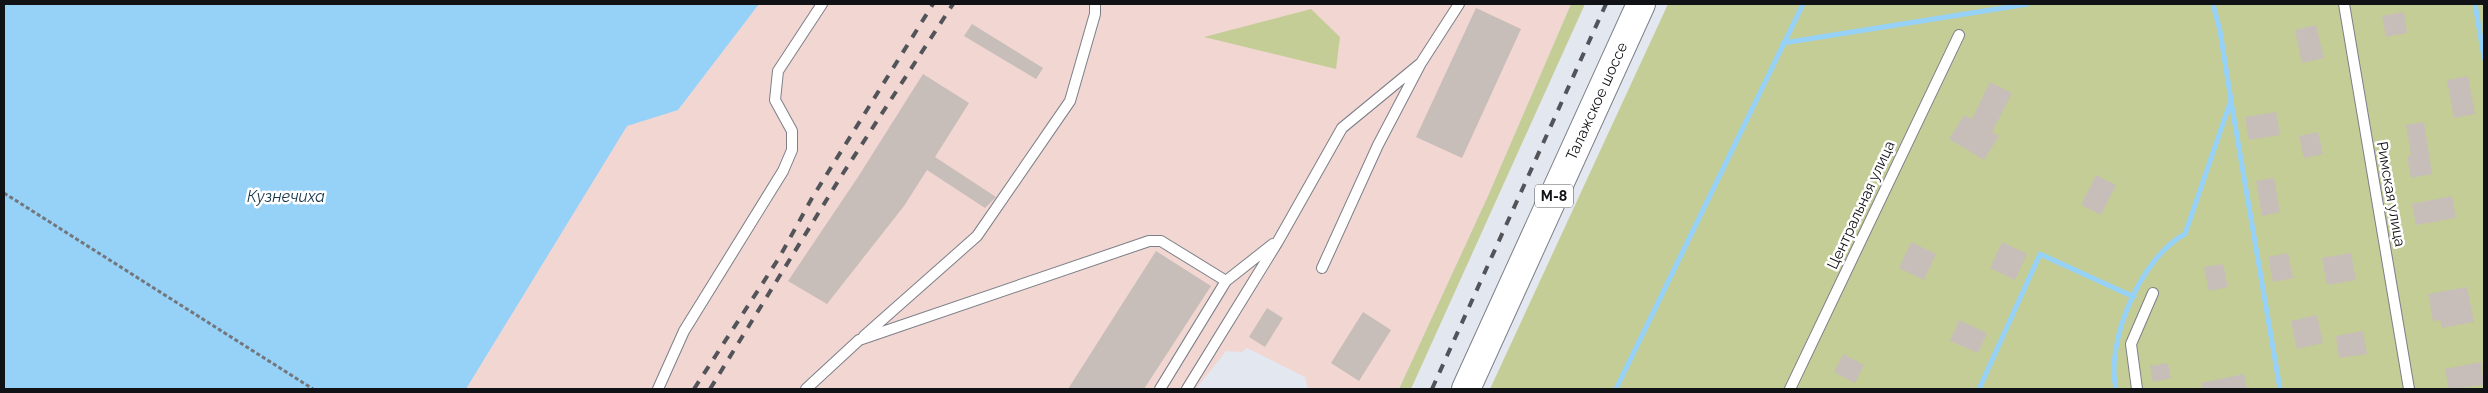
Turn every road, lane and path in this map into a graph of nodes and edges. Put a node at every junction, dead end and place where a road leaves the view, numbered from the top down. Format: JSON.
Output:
{"nodes":[{"id":1,"x":822,"y":4,"type":"edge"},
{"id":2,"x":1095,"y":4,"type":"edge"},
{"id":3,"x":1459,"y":4,"type":"edge"},
{"id":4,"x":1641,"y":4,"type":"edge"},
{"id":5,"x":2344,"y":4,"type":"edge"},
{"id":6,"x":1959,"y":34,"type":"dead end"},
{"id":7,"x":1421,"y":63,"type":"junction"},
{"id":8,"x":4,"y":193,"type":"edge"},
{"id":9,"x":1280,"y":239,"type":"junction"},
{"id":10,"x":1322,"y":268,"type":"dead end"},
{"id":11,"x":1226,"y":282,"type":"junction"},
{"id":12,"x":2153,"y":293,"type":"dead end"},
{"id":13,"x":859,"y":340,"type":"junction"},
{"id":14,"x":313,"y":389,"type":"edge"},
{"id":15,"x":658,"y":389,"type":"edge"},
{"id":16,"x":806,"y":389,"type":"edge"},
{"id":17,"x":1160,"y":389,"type":"edge"},
{"id":18,"x":1187,"y":389,"type":"edge"},
{"id":19,"x":1466,"y":389,"type":"edge"},
{"id":20,"x":1790,"y":389,"type":"edge"},
{"id":21,"x":2137,"y":389,"type":"edge"},
{"id":22,"x":2409,"y":389,"type":"edge"}],
"edges":[{"from":1,"to":15,"type":"lane"},
{"from":2,"to":13,"type":"lane"},
{"from":3,"to":7,"type":"lane"},
{"from":4,"to":19,"type":"main road","name":"Талажское шоссе","number":"М-8"},
{"from":5,"to":22,"type":"lane","name":"Римская улица"},
{"from":6,"to":20,"type":"lane","name":"Центральная улица"},
{"from":7,"to":9,"type":"lane"},
{"from":7,"to":10,"type":"lane"},
{"from":8,"to":14,"type":"path"},
{"from":9,"to":11,"type":"lane"},
{"from":9,"to":18,"type":"lane"},
{"from":11,"to":13,"type":"lane"},
{"from":11,"to":17,"type":"lane"},
{"from":12,"to":21,"type":"lane"},
{"from":13,"to":16,"type":"lane"}]}
